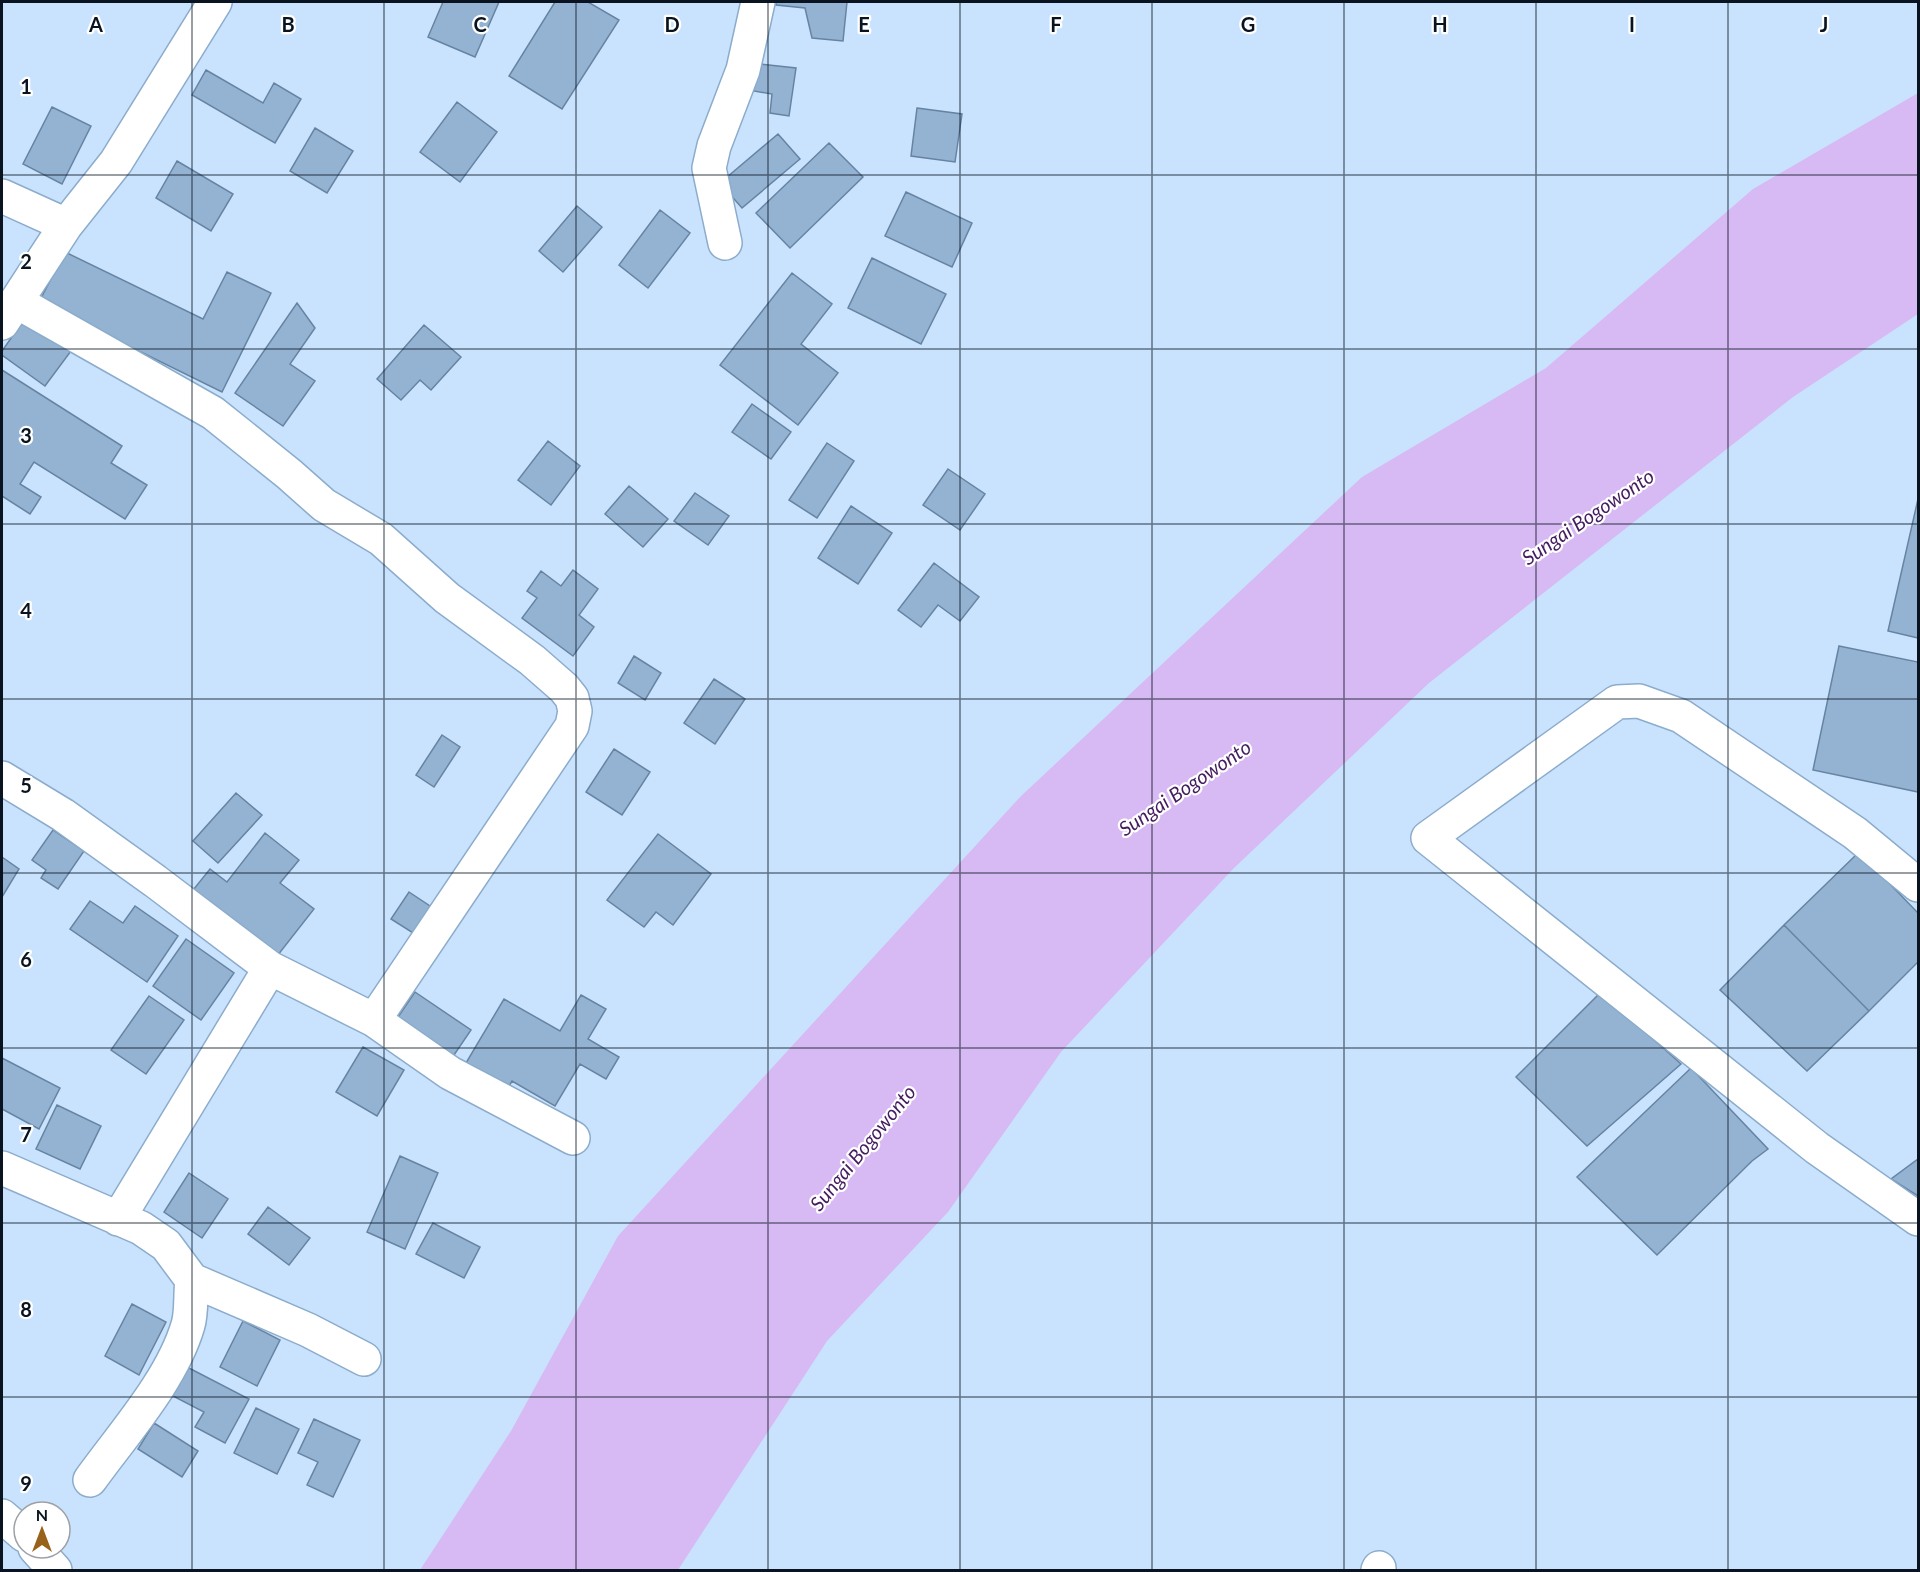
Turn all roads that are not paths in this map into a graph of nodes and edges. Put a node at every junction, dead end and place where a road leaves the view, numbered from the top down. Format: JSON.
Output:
{"nodes":[{"id":1,"x":215,"y":2,"type":"edge"},
{"id":2,"x":758,"y":2,"type":"edge"},
{"id":3,"x":2,"y":196,"type":"edge"},
{"id":4,"x":66,"y":225,"type":"junction"},
{"id":5,"x":725,"y":243,"type":"dead end"},
{"id":6,"x":9,"y":312,"type":"edge"},
{"id":7,"x":2,"y":778,"type":"edge"},
{"id":8,"x":1918,"y":885,"type":"edge"},
{"id":9,"x":270,"y":968,"type":"junction"},
{"id":10,"x":374,"y":1020,"type":"junction"},
{"id":11,"x":573,"y":1138,"type":"dead end"},
{"id":12,"x":2,"y":1168,"type":"edge"},
{"id":13,"x":118,"y":1219,"type":"junction"},
{"id":14,"x":1918,"y":1219,"type":"edge"},
{"id":15,"x":192,"y":1280,"type":"junction"},
{"id":16,"x":364,"y":1359,"type":"dead end"},
{"id":17,"x":90,"y":1480,"type":"dead end"}],
"edges":[{"from":1,"to":4,"type":"street"},
{"from":2,"to":5,"type":"street"},
{"from":3,"to":4,"type":"street"},
{"from":4,"to":6,"type":"street"},
{"from":6,"to":10,"type":"street"},
{"from":7,"to":9,"type":"street"},
{"from":8,"to":14,"type":"street"},
{"from":9,"to":10,"type":"street"},
{"from":9,"to":13,"type":"street"},
{"from":10,"to":11,"type":"street"},
{"from":12,"to":13,"type":"street"},
{"from":13,"to":15,"type":"street"},
{"from":15,"to":16,"type":"street"},
{"from":15,"to":17,"type":"street"}]}
